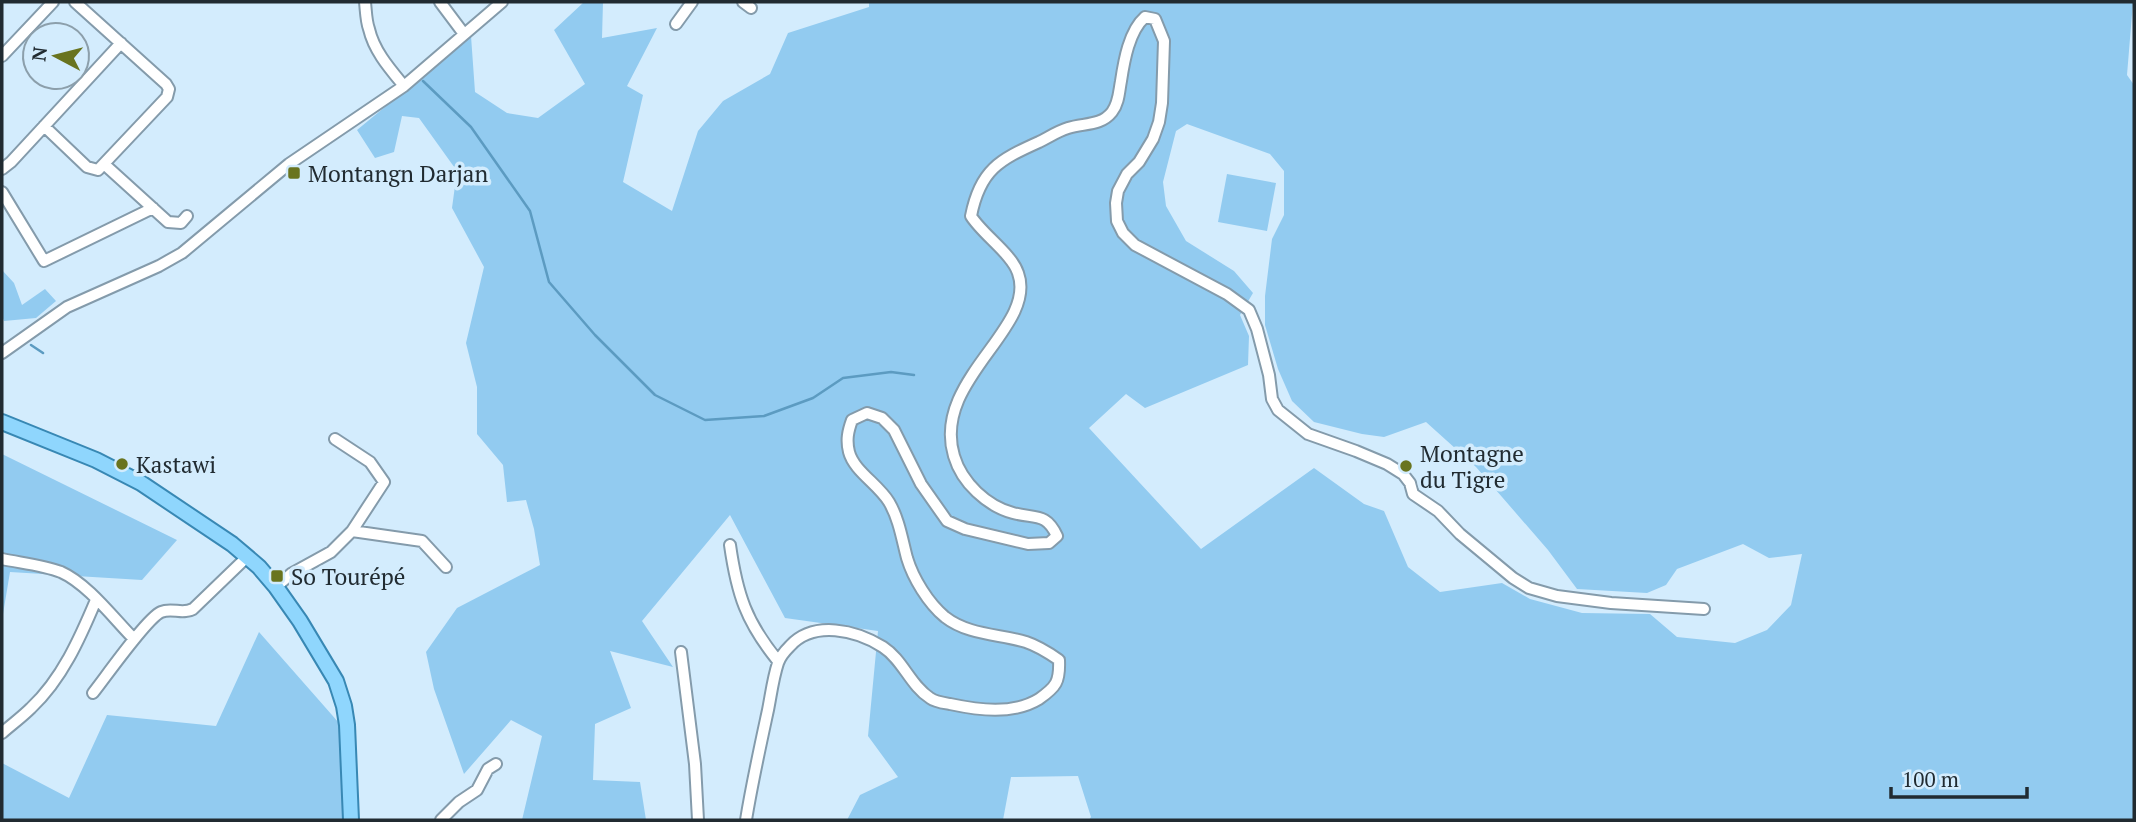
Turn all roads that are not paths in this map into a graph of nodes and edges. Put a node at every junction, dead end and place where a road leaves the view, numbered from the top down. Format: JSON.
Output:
{"nodes":[{"id":1,"x":53,"y":2,"type":"edge"},
{"id":2,"x":75,"y":2,"type":"edge"},
{"id":3,"x":365,"y":2,"type":"edge"},
{"id":4,"x":440,"y":2,"type":"edge"},
{"id":5,"x":501,"y":2,"type":"edge"},
{"id":6,"x":692,"y":2,"type":"edge"},
{"id":7,"x":676,"y":24,"type":"dead end"},
{"id":8,"x":464,"y":34,"type":"junction"},
{"id":9,"x":121,"y":43,"type":"junction"},
{"id":10,"x":2,"y":56,"type":"edge"},
{"id":11,"x":404,"y":86,"type":"junction"},
{"id":12,"x":44,"y":126,"type":"junction"},
{"id":13,"x":104,"y":164,"type":"junction"},
{"id":14,"x":2,"y":169,"type":"edge"},
{"id":15,"x":2,"y":192,"type":"edge"},
{"id":16,"x":153,"y":208,"type":"junction"},
{"id":17,"x":187,"y":216,"type":"dead end"},
{"id":18,"x":2,"y":353,"type":"edge"},
{"id":19,"x":2,"y":422,"type":"edge"},
{"id":20,"x":335,"y":439,"type":"dead end"},
{"id":21,"x":352,"y":531,"type":"junction"},
{"id":22,"x":730,"y":545,"type":"dead end"},
{"id":23,"x":248,"y":556,"type":"junction"},
{"id":24,"x":2,"y":559,"type":"edge"},
{"id":25,"x":446,"y":567,"type":"dead end"},
{"id":26,"x":276,"y":587,"type":"junction"},
{"id":27,"x":96,"y":600,"type":"junction"},
{"id":28,"x":1704,"y":609,"type":"dead end"},
{"id":29,"x":134,"y":639,"type":"junction"},
{"id":30,"x":681,"y":652,"type":"dead end"},
{"id":31,"x":778,"y":662,"type":"junction"},
{"id":32,"x":93,"y":693,"type":"dead end"},
{"id":33,"x":2,"y":733,"type":"edge"},
{"id":34,"x":496,"y":764,"type":"dead end"},
{"id":35,"x":351,"y":820,"type":"edge"},
{"id":36,"x":441,"y":820,"type":"edge"},
{"id":37,"x":698,"y":820,"type":"edge"},
{"id":38,"x":746,"y":820,"type":"edge"}],
"edges":[{"from":1,"to":10,"type":"street"},
{"from":2,"to":9,"type":"street"},
{"from":3,"to":11,"type":"street"},
{"from":4,"to":8,"type":"street"},
{"from":5,"to":8,"type":"street"},
{"from":6,"to":7,"type":"street"},
{"from":8,"to":11,"type":"street"},
{"from":9,"to":12,"type":"street"},
{"from":9,"to":13,"type":"street"},
{"from":11,"to":18,"type":"street"},
{"from":12,"to":13,"type":"street"},
{"from":12,"to":14,"type":"street"},
{"from":13,"to":16,"type":"street"},
{"from":15,"to":16,"type":"street"},
{"from":16,"to":17,"type":"street"},
{"from":19,"to":23,"type":"main road"},
{"from":20,"to":21,"type":"street"},
{"from":21,"to":25,"type":"street"},
{"from":21,"to":26,"type":"street"},
{"from":22,"to":31,"type":"street"},
{"from":23,"to":26,"type":"main road"},
{"from":23,"to":29,"type":"street"},
{"from":24,"to":27,"type":"street"},
{"from":26,"to":35,"type":"main road"},
{"from":27,"to":29,"type":"street"},
{"from":27,"to":33,"type":"street"},
{"from":28,"to":31,"type":"street"},
{"from":29,"to":32,"type":"street"},
{"from":30,"to":37,"type":"street"},
{"from":31,"to":38,"type":"street"},
{"from":34,"to":36,"type":"street"}]}
